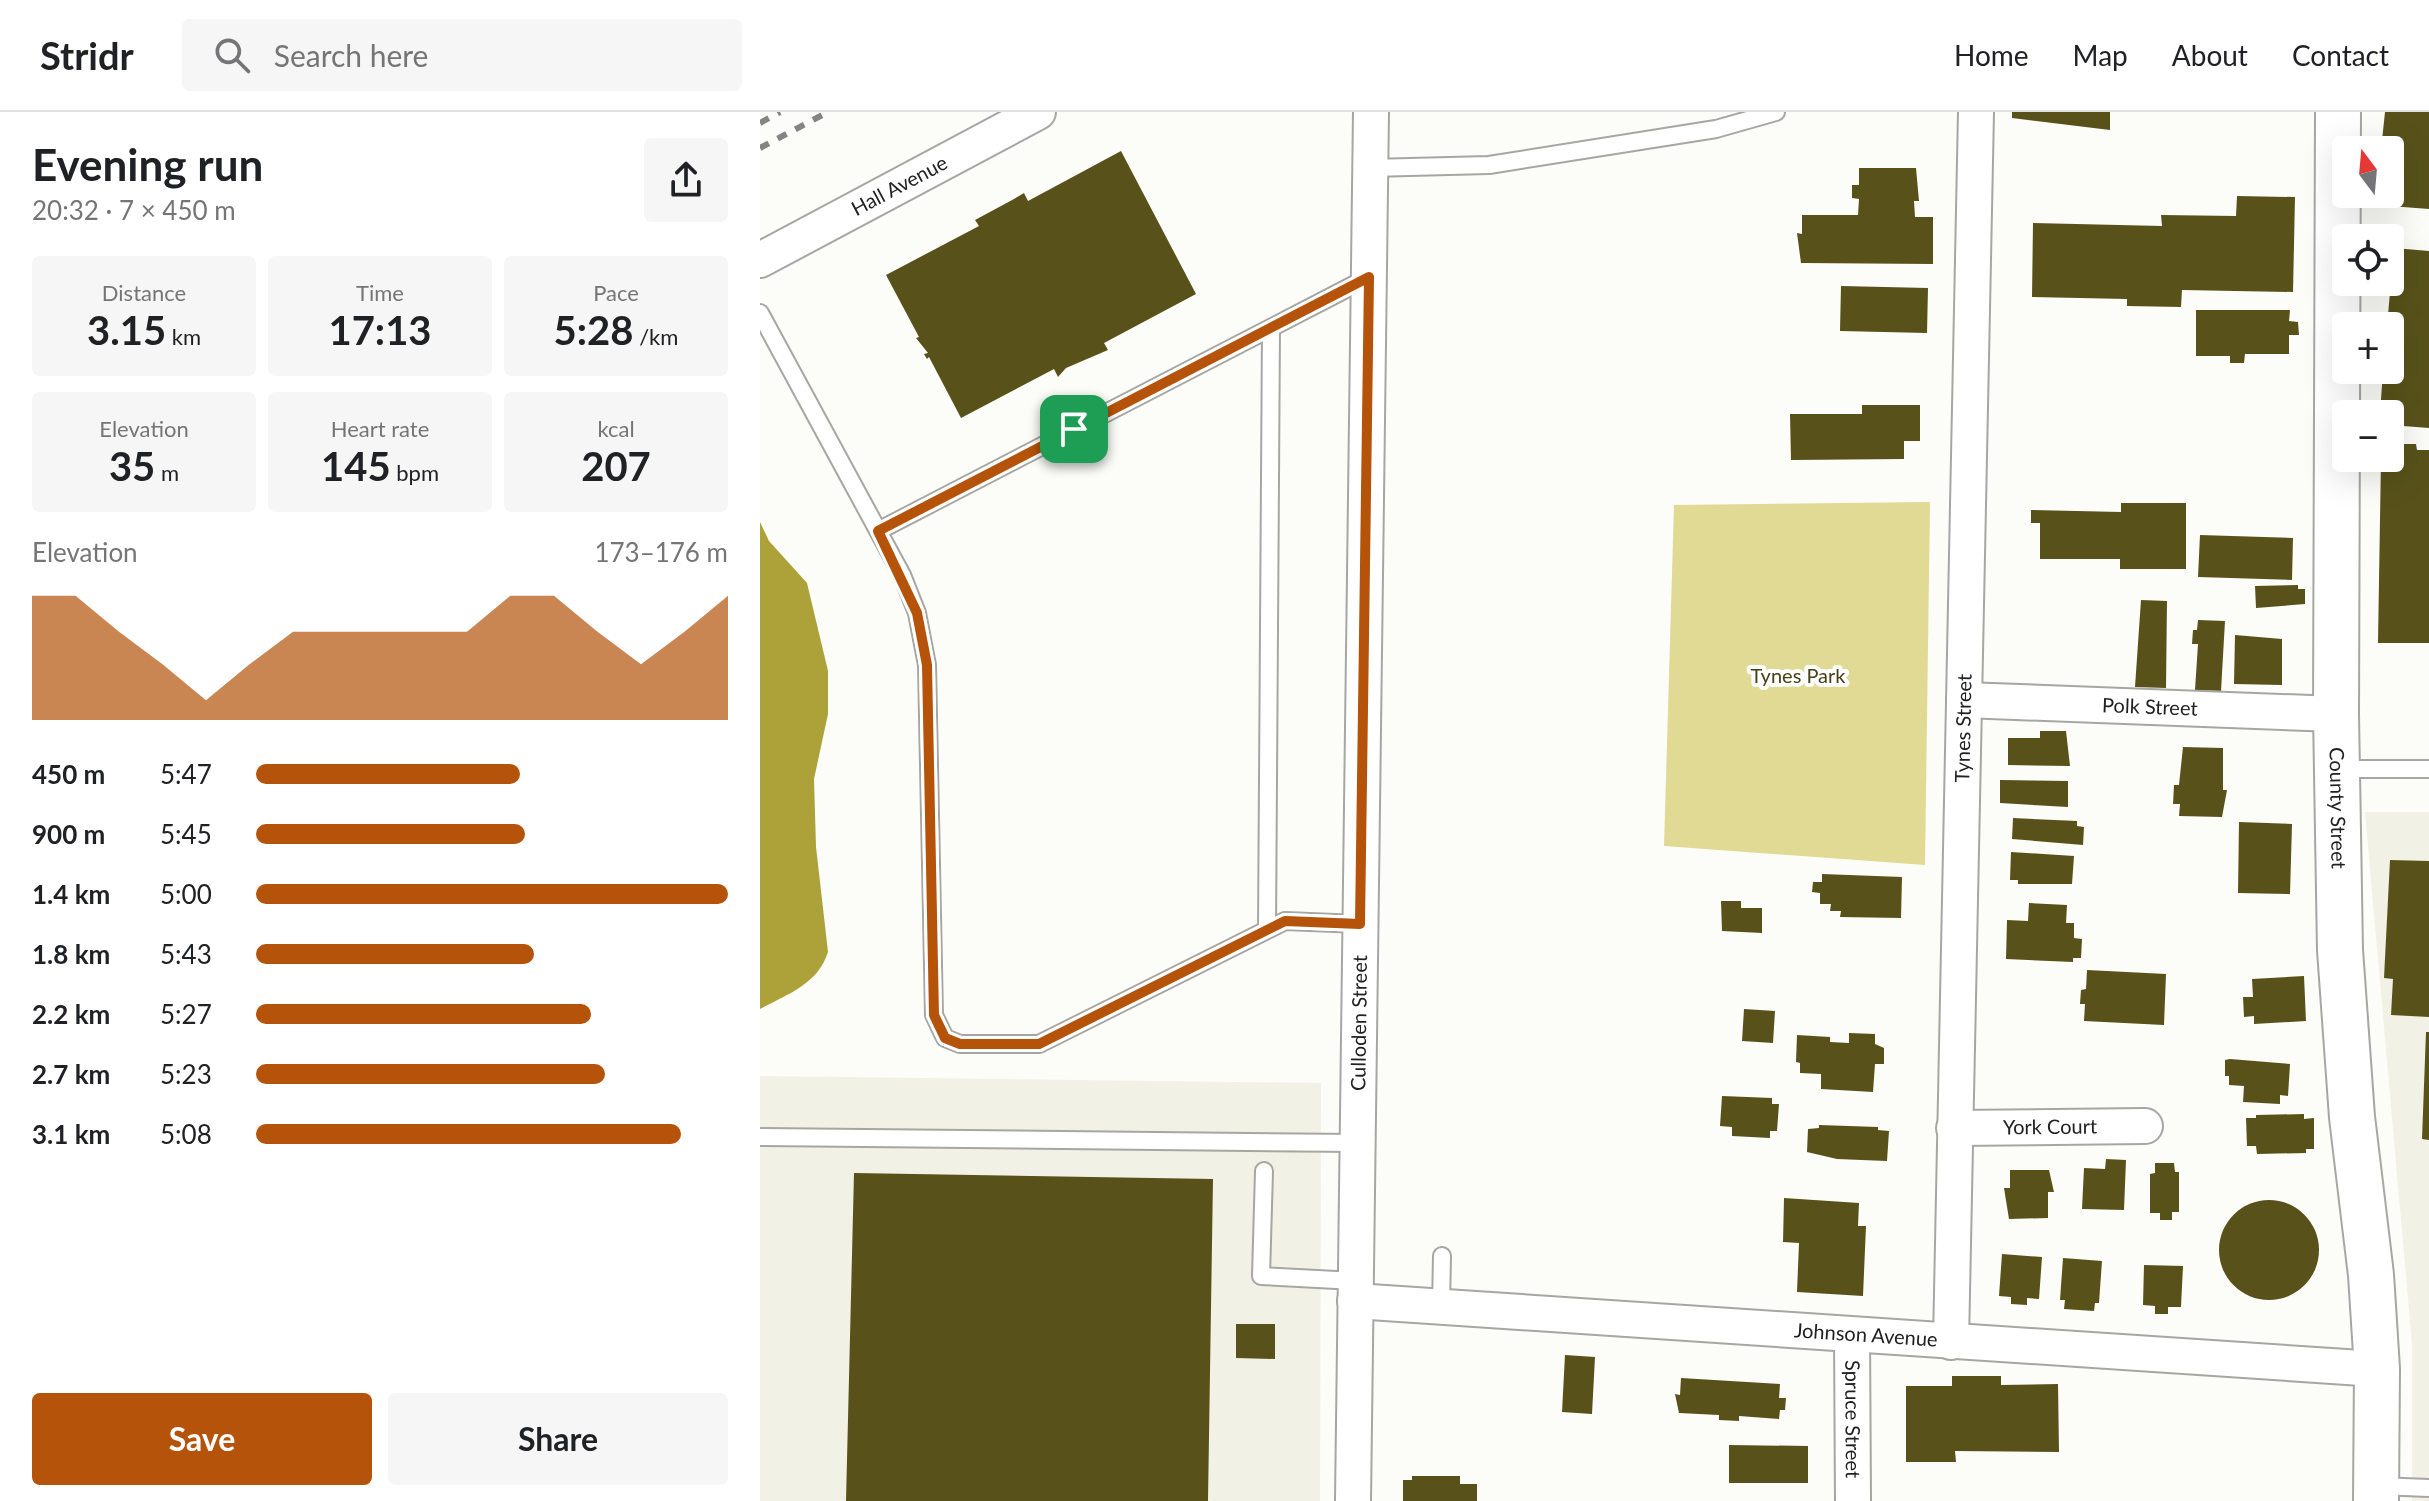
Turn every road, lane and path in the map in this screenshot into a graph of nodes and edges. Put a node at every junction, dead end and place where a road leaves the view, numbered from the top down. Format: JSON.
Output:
{"nodes":[{"id":1,"x":1038,"y":112,"type":"edge"},
{"id":2,"x":1371,"y":112,"type":"edge"},
{"id":3,"x":1776,"y":112,"type":"edge"},
{"id":4,"x":1976,"y":112,"type":"edge"},
{"id":5,"x":2338,"y":112,"type":"edge"},
{"id":6,"x":1370,"y":168,"type":"junction"},
{"id":7,"x":760,"y":260,"type":"edge"},
{"id":8,"x":1369,"y":277,"type":"junction"},
{"id":9,"x":760,"y":313,"type":"edge"},
{"id":10,"x":1271,"y":328,"type":"junction"},
{"id":11,"x":878,"y":531,"type":"junction"},
{"id":12,"x":1964,"y":700,"type":"junction"},
{"id":13,"x":2336,"y":714,"type":"junction"},
{"id":14,"x":2337,"y":769,"type":"junction"},
{"id":15,"x":2429,"y":769,"type":"edge"},
{"id":16,"x":1360,"y":924,"type":"junction"},
{"id":17,"x":1267,"y":930,"type":"junction"},
{"id":18,"x":2145,"y":1126,"type":"dead end"},
{"id":19,"x":1954,"y":1128,"type":"junction"},
{"id":20,"x":760,"y":1137,"type":"edge"},
{"id":21,"x":1357,"y":1143,"type":"junction"},
{"id":22,"x":1264,"y":1171,"type":"dead end"},
{"id":23,"x":1442,"y":1256,"type":"dead end"},
{"id":24,"x":1355,"y":1291,"type":"junction"},
{"id":25,"x":1441,"y":1307,"type":"junction"},
{"id":26,"x":1852,"y":1335,"type":"junction"},
{"id":27,"x":1951,"y":1342,"type":"junction"},
{"id":28,"x":2377,"y":1369,"type":"junction"},
{"id":29,"x":2429,"y":1488,"type":"edge"},
{"id":30,"x":2376,"y":1494,"type":"edge"},
{"id":31,"x":1353,"y":1501,"type":"edge"},
{"id":32,"x":1853,"y":1501,"type":"edge"}],
"edges":[{"from":1,"to":7,"type":"street","name":"Hall Avenue"},
{"from":2,"to":6,"type":"street","name":"Culloden Street"},
{"from":3,"to":6,"type":"lane"},
{"from":4,"to":12,"type":"street","name":"Tynes Street"},
{"from":5,"to":13,"type":"street","name":"County Street"},
{"from":6,"to":8,"type":"street","name":"Culloden Street"},
{"from":8,"to":10,"type":"lane"},
{"from":8,"to":16,"type":"street","name":"Culloden Street"},
{"from":9,"to":11,"type":"lane"},
{"from":10,"to":11,"type":"lane"},
{"from":10,"to":17,"type":"lane"},
{"from":11,"to":17,"type":"lane"},
{"from":12,"to":13,"type":"street","name":"Polk Street"},
{"from":12,"to":19,"type":"street","name":"Tynes Street"},
{"from":13,"to":14,"type":"street","name":"County Street"},
{"from":14,"to":15,"type":"lane"},
{"from":14,"to":28,"type":"street","name":"County Street"},
{"from":16,"to":17,"type":"lane"},
{"from":16,"to":21,"type":"street","name":"Culloden Street"},
{"from":18,"to":19,"type":"street","name":"York Court"},
{"from":19,"to":27,"type":"street","name":"Tynes Street"},
{"from":20,"to":21,"type":"lane"},
{"from":21,"to":24,"type":"street","name":"Culloden Street"},
{"from":22,"to":24,"type":"lane"},
{"from":23,"to":25,"type":"lane"},
{"from":24,"to":25,"type":"street","name":"Johnson Avenue"},
{"from":24,"to":31,"type":"street","name":"Culloden Street"},
{"from":25,"to":26,"type":"street","name":"Johnson Avenue"},
{"from":26,"to":27,"type":"street","name":"Johnson Avenue"},
{"from":26,"to":32,"type":"street","name":"Spruce Street"},
{"from":27,"to":28,"type":"street","name":"Johnson Avenue"},
{"from":28,"to":30,"type":"street","name":"County Street"},
{"from":29,"to":30,"type":"lane"}]}
